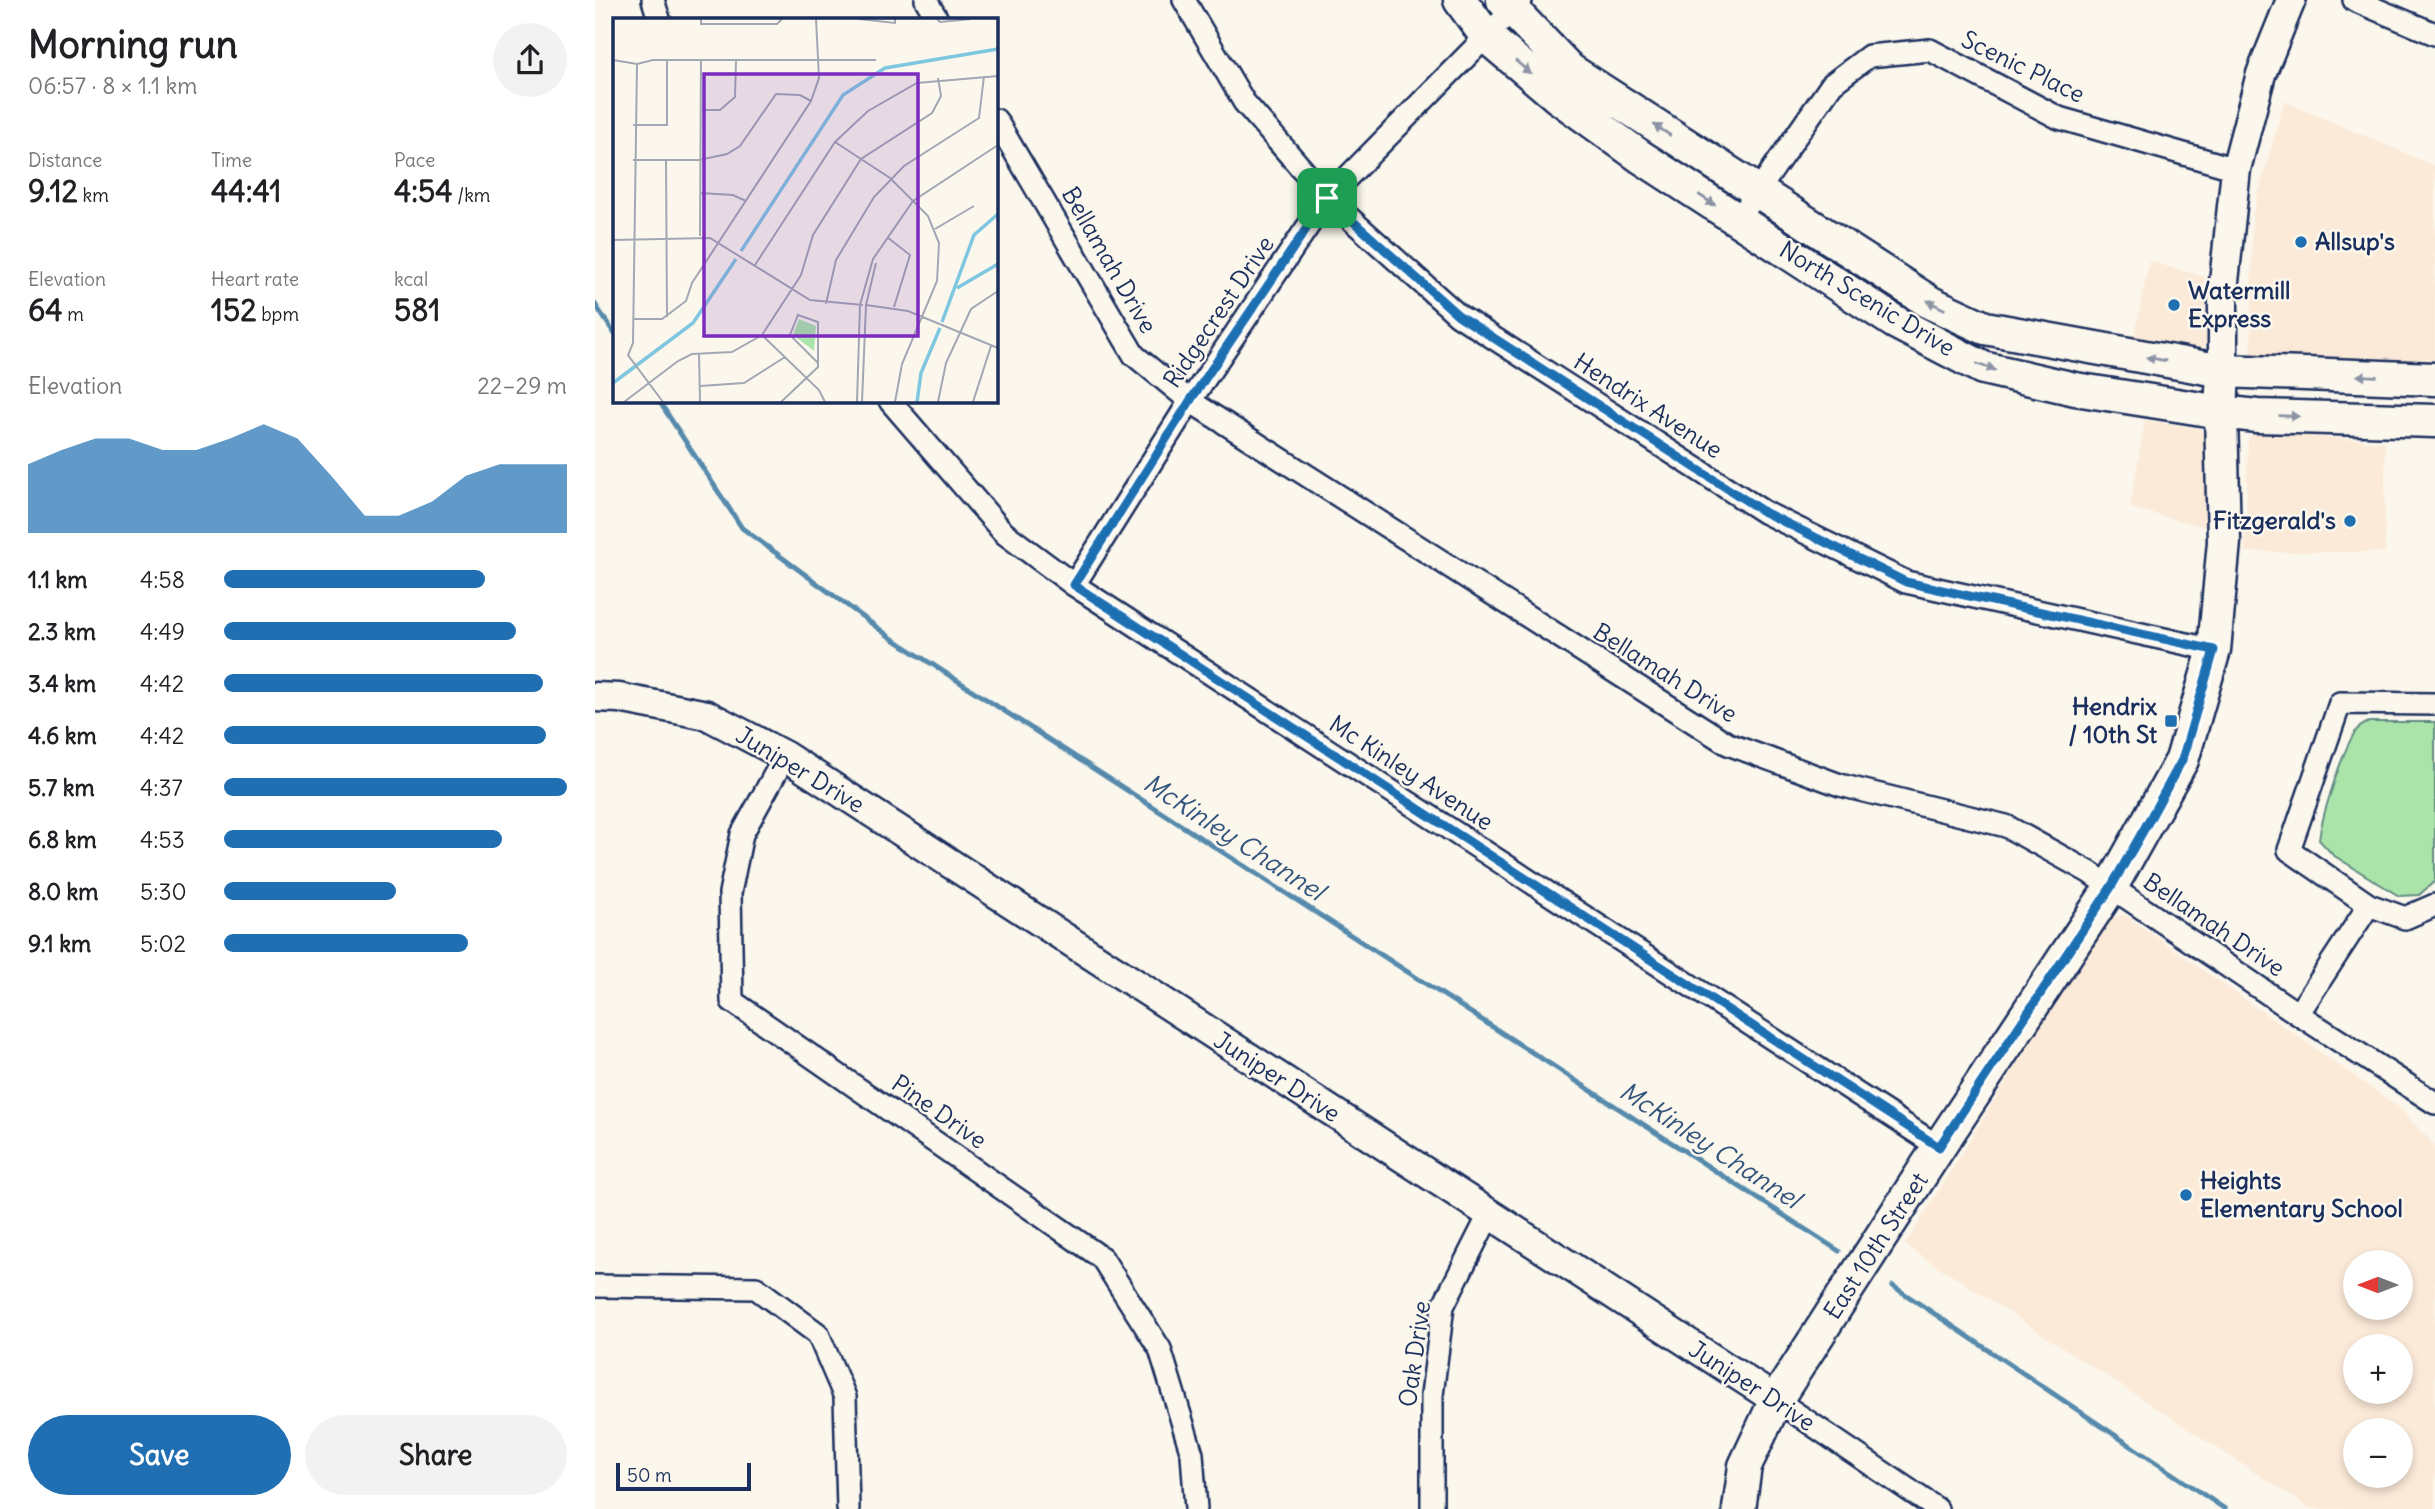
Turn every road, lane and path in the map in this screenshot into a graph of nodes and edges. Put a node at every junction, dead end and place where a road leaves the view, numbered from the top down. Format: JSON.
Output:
{"nodes":[{"id":1,"x":653,"y":0,"type":"edge"},
{"id":2,"x":926,"y":0,"type":"edge"},
{"id":3,"x":1184,"y":0,"type":"edge"},
{"id":4,"x":1460,"y":0,"type":"edge"},
{"id":5,"x":2291,"y":0,"type":"edge"},
{"id":6,"x":2354,"y":0,"type":"edge"},
{"id":7,"x":1512,"y":3,"type":"edge"},
{"id":8,"x":659,"y":18,"type":"edge"},
{"id":9,"x":936,"y":18,"type":"edge"},
{"id":10,"x":2435,"y":34,"type":"edge"},
{"id":11,"x":1487,"y":37,"type":"junction"},
{"id":12,"x":997,"y":122,"type":"edge"},
{"id":13,"x":2236,"y":169,"type":"junction"},
{"id":14,"x":1758,"y":192,"type":"junction"},
{"id":15,"x":1327,"y":198,"type":"junction"},
{"id":16,"x":1738,"y":220,"type":"junction"},
{"id":17,"x":2223,"y":371,"type":"junction"},
{"id":18,"x":2435,"y":379,"type":"edge"},
{"id":19,"x":1190,"y":401,"type":"junction"},
{"id":20,"x":891,"y":402,"type":"edge"},
{"id":21,"x":2221,"y":412,"type":"junction"},
{"id":22,"x":2435,"y":421,"type":"edge"},
{"id":23,"x":1074,"y":585,"type":"junction"},
{"id":24,"x":2214,"y":650,"type":"junction"},
{"id":25,"x":595,"y":697,"type":"edge"},
{"id":26,"x":2435,"y":704,"type":"edge"},
{"id":27,"x":785,"y":756,"type":"junction"},
{"id":28,"x":2111,"y":887,"type":"junction"},
{"id":29,"x":2369,"y":905,"type":"junction"},
{"id":30,"x":2435,"y":905,"type":"edge"},
{"id":31,"x":2298,"y":1014,"type":"junction"},
{"id":32,"x":2434,"y":1099,"type":"edge"},
{"id":33,"x":1939,"y":1147,"type":"junction"},
{"id":34,"x":1489,"y":1215,"type":"junction"},
{"id":35,"x":595,"y":1286,"type":"edge"},
{"id":36,"x":1776,"y":1400,"type":"junction"},
{"id":37,"x":849,"y":1509,"type":"edge"},
{"id":38,"x":1196,"y":1509,"type":"edge"},
{"id":39,"x":1432,"y":1509,"type":"edge"},
{"id":40,"x":1739,"y":1509,"type":"edge"},
{"id":41,"x":1937,"y":1509,"type":"edge"}],
"edges":[{"from":1,"to":8,"type":"street"},
{"from":2,"to":9,"type":"street"},
{"from":3,"to":15,"type":"street","name":"Hendrix Avenue"},
{"from":4,"to":11,"type":"main road","name":"North Scenic Drive"},
{"from":5,"to":13,"type":"street","name":"East 10th Street"},
{"from":6,"to":10,"type":"street"},
{"from":7,"to":11,"type":"street","name":"Ridgecrest Drive"},
{"from":14,"to":7,"type":"main road","name":"North Scenic Drive","one_way":true},
{"from":11,"to":15,"type":"street","name":"Ridgecrest Drive"},
{"from":11,"to":16,"type":"main road","name":"North Scenic Drive","one_way":true},
{"from":12,"to":19,"type":"street","name":"Bellamah Drive"},
{"from":13,"to":14,"type":"street","name":"Scenic Place"},
{"from":13,"to":17,"type":"street","name":"East 10th Street"},
{"from":14,"to":16,"type":"street","name":"Scenic Place"},
{"from":17,"to":14,"type":"main road","name":"North Scenic Drive","one_way":true},
{"from":15,"to":19,"type":"street","name":"Ridgecrest Drive"},
{"from":15,"to":24,"type":"street","name":"Hendrix Avenue"},
{"from":16,"to":21,"type":"main road","name":"North Scenic Drive","one_way":true},
{"from":18,"to":17,"type":"main road","name":"North Scenic Drive","one_way":true},
{"from":17,"to":21,"type":"main road","name":"East 10th Street"},
{"from":19,"to":23,"type":"street","name":"Ridgecrest Drive"},
{"from":19,"to":28,"type":"street","name":"Bellamah Drive"},
{"from":20,"to":23,"type":"street","name":"Mc Kinley Avenue"},
{"from":21,"to":22,"type":"main road","name":"North Scenic Drive","one_way":true},
{"from":21,"to":24,"type":"main road","name":"East 10th Street"},
{"from":23,"to":33,"type":"street","name":"Mc Kinley Avenue"},
{"from":24,"to":28,"type":"main road","name":"East 10th Street"},
{"from":25,"to":27,"type":"street","name":"Juniper Drive"},
{"from":26,"to":29,"type":"street"},
{"from":27,"to":34,"type":"street","name":"Juniper Drive"},
{"from":27,"to":38,"type":"street","name":"Pine Drive"},
{"from":28,"to":31,"type":"street","name":"Bellamah Drive"},
{"from":28,"to":33,"type":"main road","name":"East 10th Street"},
{"from":29,"to":30,"type":"street"},
{"from":29,"to":31,"type":"street"},
{"from":31,"to":32,"type":"street","name":"Bellamah Drive"},
{"from":33,"to":36,"type":"main road","name":"East 10th Street"},
{"from":34,"to":36,"type":"street","name":"Juniper Drive"},
{"from":34,"to":39,"type":"street","name":"Oak Drive"},
{"from":35,"to":37,"type":"street"},
{"from":36,"to":40,"type":"main road","name":"East 10th Street"},
{"from":36,"to":41,"type":"street","name":"Juniper Drive"}]}
